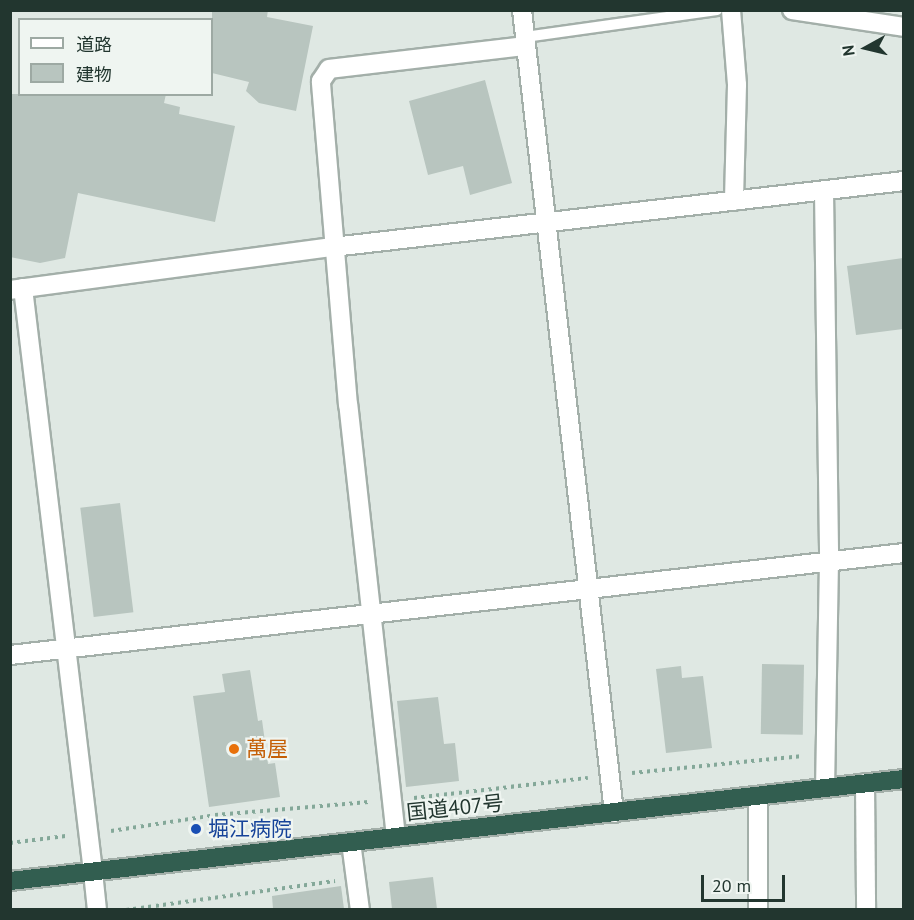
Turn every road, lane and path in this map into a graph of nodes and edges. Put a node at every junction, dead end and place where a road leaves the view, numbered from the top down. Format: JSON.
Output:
{"nodes":[{"id":1,"x":522,"y":10,"type":"edge"},
{"id":2,"x":717,"y":10,"type":"edge"},
{"id":3,"x":730,"y":10,"type":"edge"},
{"id":4,"x":792,"y":10,"type":"edge"},
{"id":5,"x":903,"y":27,"type":"edge"},
{"id":6,"x":526,"y":41,"type":"junction"},
{"id":7,"x":903,"y":181,"type":"edge"},
{"id":8,"x":824,"y":191,"type":"junction"},
{"id":9,"x":734,"y":201,"type":"junction"},
{"id":10,"x":544,"y":223,"type":"junction"},
{"id":11,"x":333,"y":247,"type":"junction"},
{"id":12,"x":17,"y":289,"type":"edge"},
{"id":13,"x":903,"y":553,"type":"edge"},
{"id":14,"x":829,"y":561,"type":"junction"},
{"id":15,"x":585,"y":589,"type":"junction"},
{"id":16,"x":370,"y":614,"type":"junction"},
{"id":17,"x":69,"y":648,"type":"junction"},
{"id":18,"x":10,"y":655,"type":"edge"},
{"id":19,"x":903,"y":778,"type":"edge"},
{"id":20,"x":865,"y":783,"type":"junction"},
{"id":21,"x":825,"y":788,"type":"junction"},
{"id":22,"x":758,"y":797,"type":"junction"},
{"id":23,"x":372,"y":802,"type":"dead end"},
{"id":24,"x":614,"y":813,"type":"junction"},
{"id":25,"x":108,"y":826,"type":"dead end"},
{"id":26,"x":75,"y":834,"type":"dead end"},
{"id":27,"x":396,"y":837,"type":"junction"},
{"id":28,"x":351,"y":842,"type":"junction"},
{"id":29,"x":10,"y":843,"type":"edge"},
{"id":30,"x":93,"y":872,"type":"junction"},
{"id":31,"x":10,"y":881,"type":"edge"},
{"id":32,"x":336,"y":881,"type":"dead end"},
{"id":33,"x":97,"y":909,"type":"edge"},
{"id":34,"x":126,"y":909,"type":"edge"},
{"id":35,"x":360,"y":909,"type":"edge"},
{"id":36,"x":758,"y":909,"type":"edge"},
{"id":37,"x":866,"y":909,"type":"edge"}],
"edges":[{"from":1,"to":6,"type":"street"},
{"from":2,"to":6,"type":"lane"},
{"from":3,"to":9,"type":"street"},
{"from":4,"to":5,"type":"street"},
{"from":6,"to":10,"type":"street"},
{"from":6,"to":11,"type":"street"},
{"from":7,"to":8,"type":"street"},
{"from":8,"to":9,"type":"street"},
{"from":8,"to":14,"type":"street"},
{"from":9,"to":10,"type":"street"},
{"from":10,"to":11,"type":"street"},
{"from":10,"to":15,"type":"street"},
{"from":11,"to":12,"type":"street"},
{"from":11,"to":16,"type":"street"},
{"from":12,"to":17,"type":"street"},
{"from":13,"to":14,"type":"street"},
{"from":14,"to":15,"type":"street"},
{"from":14,"to":21,"type":"street"},
{"from":15,"to":16,"type":"street"},
{"from":15,"to":24,"type":"street"},
{"from":16,"to":17,"type":"street"},
{"from":16,"to":27,"type":"street"},
{"from":17,"to":18,"type":"street"},
{"from":17,"to":30,"type":"street"},
{"from":19,"to":20,"type":"highway","name":"国道407号"},
{"from":20,"to":21,"type":"highway","name":"国道407号"},
{"from":20,"to":37,"type":"street"},
{"from":21,"to":22,"type":"highway","name":"国道407号"},
{"from":22,"to":24,"type":"highway","name":"国道407号"},
{"from":22,"to":36,"type":"street"},
{"from":23,"to":25,"type":"path"},
{"from":24,"to":27,"type":"highway","name":"国道407号"},
{"from":26,"to":29,"type":"path"},
{"from":27,"to":28,"type":"highway","name":"国道407号"},
{"from":28,"to":30,"type":"highway","name":"国道407号"},
{"from":28,"to":35,"type":"street"},
{"from":30,"to":31,"type":"highway","name":"国道407号"},
{"from":30,"to":33,"type":"street"},
{"from":32,"to":34,"type":"path"}]}
